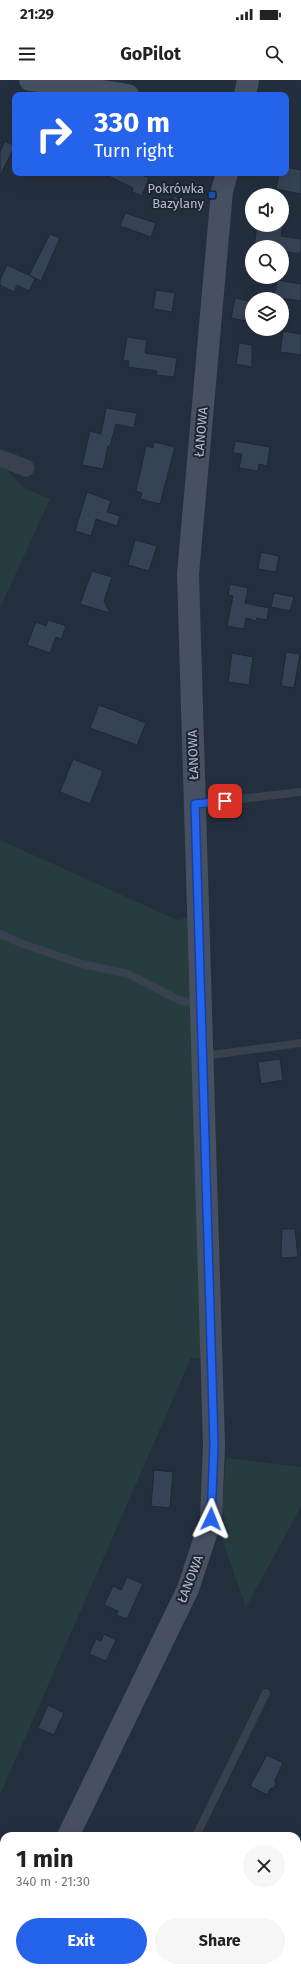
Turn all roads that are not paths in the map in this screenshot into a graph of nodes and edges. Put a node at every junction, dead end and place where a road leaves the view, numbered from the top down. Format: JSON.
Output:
{"nodes":[{"id":1,"x":30,"y":80,"type":"edge"},
{"id":2,"x":248,"y":80,"type":"edge"},
{"id":3,"x":108,"y":92,"type":"edge"},
{"id":4,"x":246,"y":92,"type":"edge"},
{"id":5,"x":226,"y":176,"type":"edge"},
{"id":6,"x":0,"y":458,"type":"edge"},
{"id":7,"x":26,"y":468,"type":"dead end"},
{"id":8,"x":301,"y":792,"type":"edge"},
{"id":9,"x":195,"y":804,"type":"junction"},
{"id":10,"x":0,"y":934,"type":"edge"},
{"id":11,"x":201,"y":1003,"type":"junction"},
{"id":12,"x":301,"y":1043,"type":"edge"},
{"id":13,"x":202,"y":1056,"type":"junction"},
{"id":14,"x":266,"y":1694,"type":"dead end"},
{"id":15,"x":70,"y":1832,"type":"edge"},
{"id":16,"x":198,"y":1832,"type":"edge"}],
"edges":[{"from":1,"to":3,"type":"street"},
{"from":2,"to":4,"type":"street"},
{"from":5,"to":9,"type":"street","name":"ŁANOWA"},
{"from":6,"to":7,"type":"street"},
{"from":8,"to":9,"type":"lane"},
{"from":9,"to":11,"type":"street","name":"ŁANOWA"},
{"from":10,"to":11,"type":"lane"},
{"from":11,"to":13,"type":"street","name":"ŁANOWA"},
{"from":12,"to":13,"type":"lane"},
{"from":13,"to":15,"type":"street","name":"ŁANOWA"},
{"from":14,"to":16,"type":"lane"}]}
